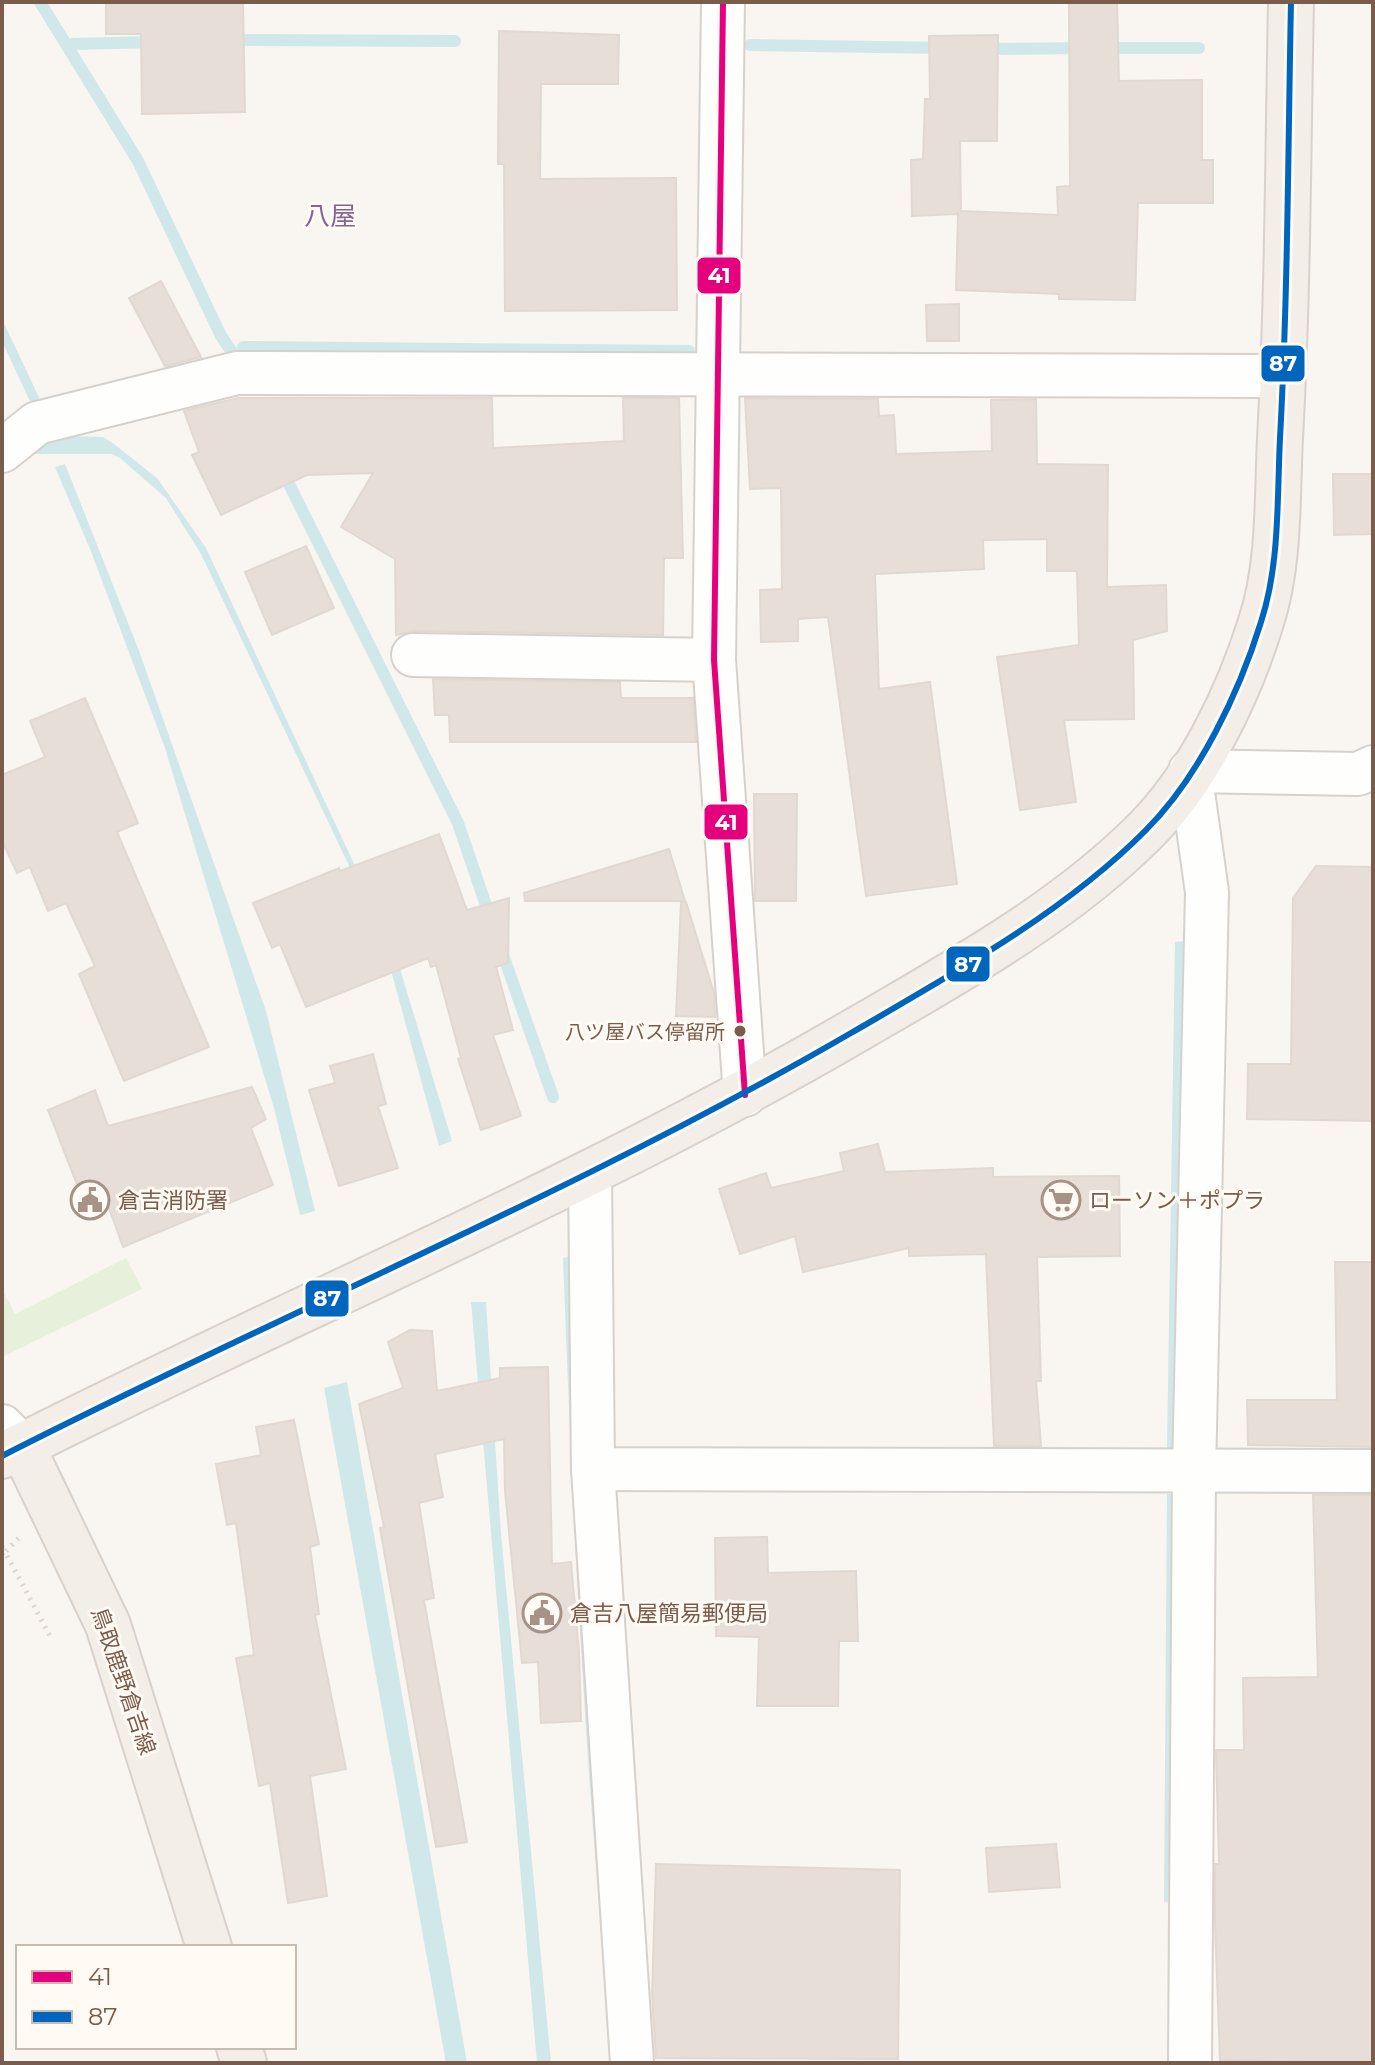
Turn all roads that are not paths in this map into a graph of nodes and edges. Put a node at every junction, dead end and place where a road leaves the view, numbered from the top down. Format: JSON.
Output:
{"nodes":[{"id":1,"x":723,"y":2,"type":"edge"},
{"id":2,"x":1291,"y":2,"type":"edge"},
{"id":3,"x":719,"y":372,"type":"junction"},
{"id":4,"x":1284,"y":376,"type":"junction"},
{"id":5,"x":2,"y":451,"type":"edge"},
{"id":6,"x":413,"y":655,"type":"dead end"},
{"id":7,"x":714,"y":660,"type":"junction"},
{"id":8,"x":1373,"y":767,"type":"edge"},
{"id":9,"x":1190,"y":771,"type":"junction"},
{"id":10,"x":745,"y":1095,"type":"junction"},
{"id":11,"x":590,"y":1174,"type":"junction"},
{"id":12,"x":9,"y":1442,"type":"edge"},
{"id":13,"x":593,"y":1469,"type":"junction"},
{"id":14,"x":1373,"y":1471,"type":"edge"},
{"id":15,"x":1194,"y":1473,"type":"junction"},
{"id":16,"x":208,"y":1945,"type":"edge"},
{"id":17,"x":632,"y":2063,"type":"edge"},
{"id":18,"x":1190,"y":2063,"type":"edge"}],
"edges":[{"from":1,"to":3,"type":"street"},
{"from":2,"to":4,"type":"main road"},
{"from":3,"to":4,"type":"street"},
{"from":3,"to":5,"type":"street"},
{"from":3,"to":7,"type":"street"},
{"from":4,"to":9,"type":"main road"},
{"from":6,"to":7,"type":"street"},
{"from":7,"to":10,"type":"street"},
{"from":8,"to":9,"type":"street"},
{"from":9,"to":10,"type":"main road"},
{"from":9,"to":15,"type":"street"},
{"from":10,"to":11,"type":"main road"},
{"from":11,"to":12,"type":"main road"},
{"from":11,"to":13,"type":"street"},
{"from":12,"to":16,"type":"main road","name":"鳥取鹿野倉吉線"},
{"from":13,"to":15,"type":"street"},
{"from":13,"to":17,"type":"street"},
{"from":14,"to":15,"type":"street"},
{"from":15,"to":18,"type":"street"}]}
